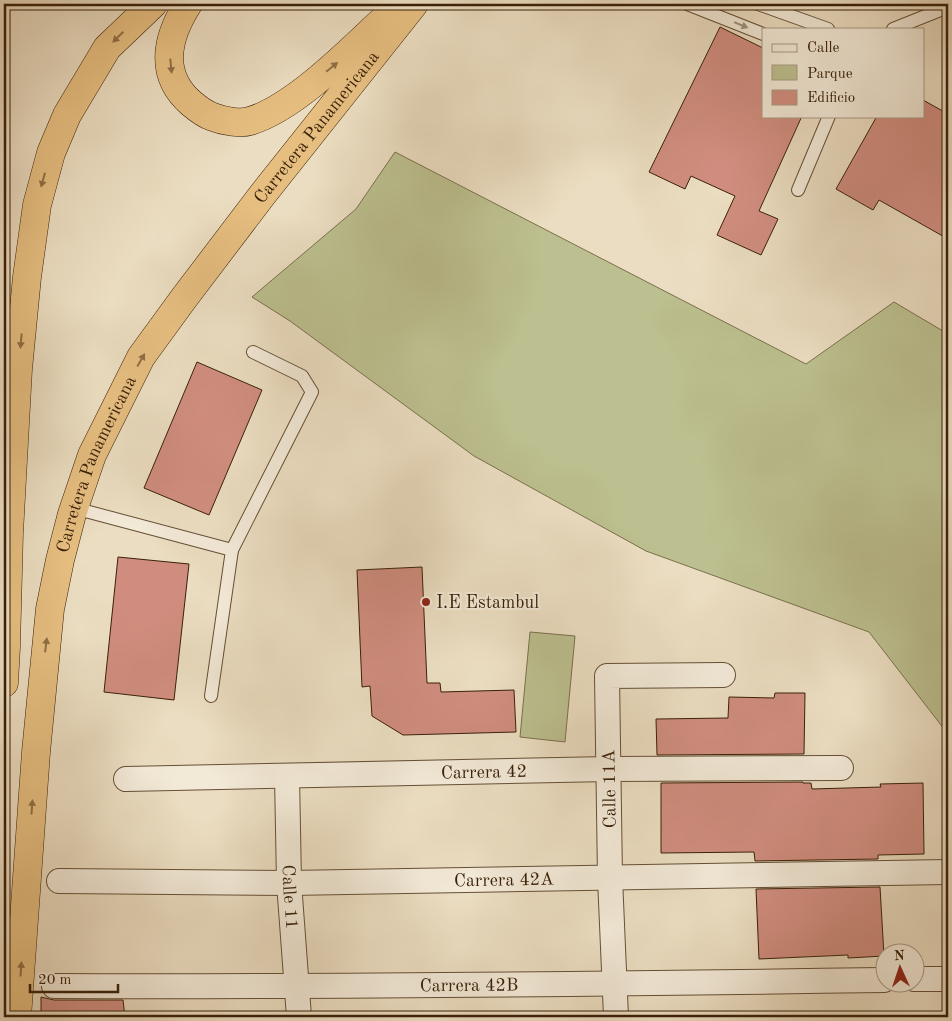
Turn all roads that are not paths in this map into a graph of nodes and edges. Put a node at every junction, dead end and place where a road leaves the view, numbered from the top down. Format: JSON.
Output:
{"nodes":[{"id":1,"x":153,"y":4,"type":"edge"},
{"id":2,"x":188,"y":4,"type":"edge"},
{"id":3,"x":401,"y":4,"type":"edge"},
{"id":4,"x":414,"y":4,"type":"edge"},
{"id":5,"x":687,"y":4,"type":"edge"},
{"id":6,"x":758,"y":4,"type":"edge"},
{"id":7,"x":948,"y":7,"type":"edge"},
{"id":8,"x":825,"y":28,"type":"edge"},
{"id":9,"x":896,"y":28,"type":"edge"},
{"id":10,"x":762,"y":34,"type":"edge"},
{"id":11,"x":828,"y":118,"type":"edge"},
{"id":12,"x":798,"y":190,"type":"dead end"},
{"id":13,"x":253,"y":352,"type":"dead end"},
{"id":14,"x":74,"y":508,"type":"junction"},
{"id":15,"x":232,"y":550,"type":"junction"},
{"id":16,"x":723,"y":675,"type":"dead end"},
{"id":17,"x":4,"y":683,"type":"edge"},
{"id":18,"x":212,"y":696,"type":"dead end"},
{"id":19,"x":841,"y":768,"type":"dead end"},
{"id":20,"x":609,"y":769,"type":"junction"},
{"id":21,"x":287,"y":776,"type":"junction"},
{"id":22,"x":126,"y":779,"type":"dead end"},
{"id":23,"x":948,"y":872,"type":"edge"},
{"id":24,"x":610,"y":878,"type":"junction"},
{"id":25,"x":59,"y":881,"type":"dead end"},
{"id":26,"x":289,"y":883,"type":"junction"},
{"id":27,"x":924,"y":979,"type":"edge"},
{"id":28,"x":948,"y":979,"type":"edge"},
{"id":29,"x":874,"y":980,"type":"edge"},
{"id":30,"x":613,"y":984,"type":"junction"},
{"id":31,"x":54,"y":986,"type":"dead end"},
{"id":32,"x":298,"y":987,"type":"junction"},
{"id":33,"x":17,"y":1017,"type":"edge"},
{"id":34,"x":299,"y":1017,"type":"edge"},
{"id":35,"x":616,"y":1017,"type":"edge"}],
"edges":[{"from":1,"to":17,"type":"highway","one_way":true},
{"from":2,"to":3,"type":"highway","one_way":true},
{"from":14,"to":4,"type":"highway","name":"Carretera Panamericana","one_way":true},
{"from":5,"to":10,"type":"lane","one_way":true},
{"from":6,"to":8,"type":"lane"},
{"from":7,"to":9,"type":"lane"},
{"from":11,"to":12,"type":"lane"},
{"from":13,"to":15,"type":"lane"},
{"from":14,"to":15,"type":"lane"},
{"from":33,"to":14,"type":"highway","name":"Carretera Panamericana","one_way":true},
{"from":15,"to":18,"type":"lane"},
{"from":16,"to":20,"type":"street","name":"Calle 11A"},
{"from":19,"to":20,"type":"street","name":"Carrera 42"},
{"from":20,"to":21,"type":"street","name":"Carrera 42"},
{"from":20,"to":24,"type":"street","name":"Calle 11A"},
{"from":21,"to":22,"type":"street","name":"Carrera 42"},
{"from":21,"to":26,"type":"street","name":"Calle 11"},
{"from":23,"to":24,"type":"street","name":"Carrera 42A"},
{"from":24,"to":26,"type":"street","name":"Carrera 42A"},
{"from":24,"to":30,"type":"street","name":"Calle 11A"},
{"from":25,"to":26,"type":"street","name":"Carrera 42A"},
{"from":26,"to":32,"type":"street","name":"Calle 11"},
{"from":27,"to":28,"type":"street"},
{"from":29,"to":30,"type":"street","name":"Carrera 42B"},
{"from":30,"to":32,"type":"street","name":"Carrera 42B"},
{"from":30,"to":35,"type":"street","name":"Calle 11A"},
{"from":31,"to":32,"type":"street","name":"Carrera 42B"},
{"from":32,"to":34,"type":"street","name":"Calle 11"}]}
